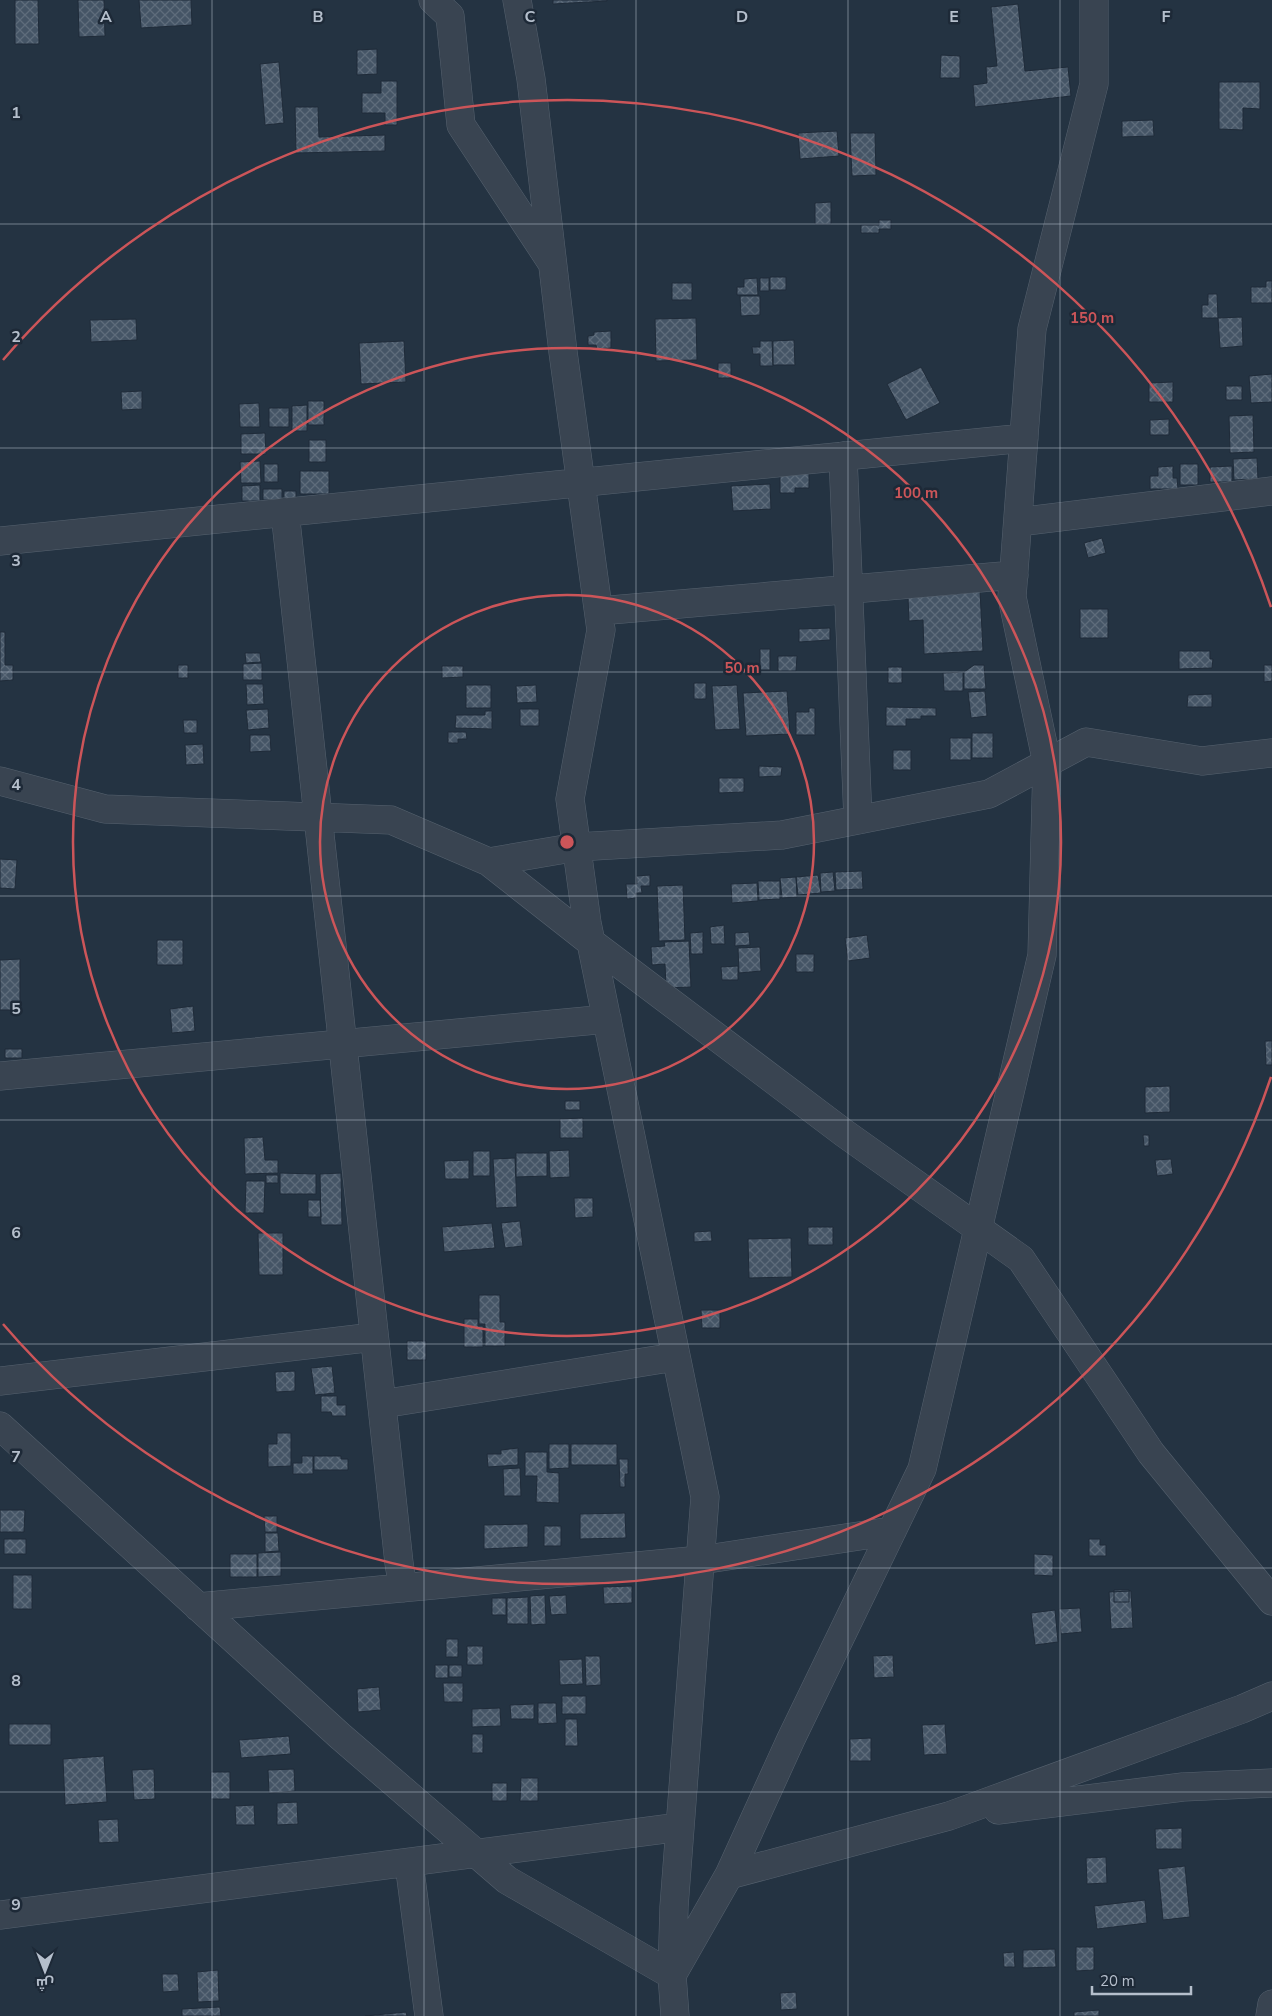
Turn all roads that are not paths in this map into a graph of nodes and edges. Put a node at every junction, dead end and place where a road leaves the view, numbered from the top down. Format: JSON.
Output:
{"nodes":[{"id":1,"x":433,"y":0,"type":"edge"},
{"id":2,"x":517,"y":0,"type":"edge"},
{"id":3,"x":1094,"y":0,"type":"edge"},
{"id":4,"x":553,"y":266,"type":"junction"},
{"id":5,"x":1024,"y":438,"type":"junction"},
{"id":6,"x":843,"y":456,"type":"junction"},
{"id":7,"x":581,"y":482,"type":"junction"},
{"id":8,"x":1272,"y":491,"type":"edge"},
{"id":9,"x":285,"y":512,"type":"junction"},
{"id":10,"x":1018,"y":522,"type":"junction"},
{"id":11,"x":0,"y":541,"type":"edge"},
{"id":12,"x":1014,"y":575,"type":"junction"},
{"id":13,"x":849,"y":590,"type":"junction"},
{"id":14,"x":599,"y":611,"type":"junction"},
{"id":15,"x":1272,"y":752,"type":"edge"},
{"id":16,"x":1047,"y":763,"type":"junction"},
{"id":17,"x":0,"y":781,"type":"edge"},
{"id":18,"x":317,"y":817,"type":"junction"},
{"id":19,"x":858,"y":820,"type":"junction"},
{"id":20,"x":577,"y":847,"type":"junction"},
{"id":21,"x":489,"y":862,"type":"junction"},
{"id":22,"x":592,"y":943,"type":"junction"},
{"id":23,"x":607,"y":1019,"type":"junction"},
{"id":24,"x":343,"y":1044,"type":"junction"},
{"id":25,"x":0,"y":1076,"type":"edge"},
{"id":26,"x":978,"y":1228,"type":"junction"},
{"id":27,"x":374,"y":1337,"type":"junction"},
{"id":28,"x":676,"y":1357,"type":"junction"},
{"id":29,"x":0,"y":1382,"type":"edge"},
{"id":30,"x":382,"y":1404,"type":"junction"},
{"id":31,"x":0,"y":1426,"type":"edge"},
{"id":32,"x":892,"y":1530,"type":"junction"},
{"id":33,"x":700,"y":1560,"type":"junction"},
{"id":34,"x":403,"y":1588,"type":"junction"},
{"id":35,"x":1272,"y":1601,"type":"edge"},
{"id":36,"x":198,"y":1607,"type":"junction"},
{"id":37,"x":1272,"y":1696,"type":"edge"},
{"id":38,"x":1272,"y":1783,"type":"edge"},
{"id":39,"x":949,"y":1816,"type":"junction"},
{"id":40,"x":680,"y":1827,"type":"junction"},
{"id":41,"x":478,"y":1854,"type":"junction"},
{"id":42,"x":409,"y":1863,"type":"junction"},
{"id":43,"x":729,"y":1875,"type":"junction"},
{"id":44,"x":0,"y":1915,"type":"edge"},
{"id":45,"x":672,"y":1975,"type":"junction"},
{"id":46,"x":1272,"y":2004,"type":"edge"},
{"id":47,"x":429,"y":2016,"type":"edge"},
{"id":48,"x":676,"y":2016,"type":"edge"},
{"id":49,"x":1270,"y":2016,"type":"edge"}],
"edges":[{"from":1,"to":4,"type":"street"},
{"from":2,"to":4,"type":"street"},
{"from":3,"to":5,"type":"street"},
{"from":4,"to":7,"type":"street"},
{"from":5,"to":6,"type":"street"},
{"from":5,"to":10,"type":"street"},
{"from":6,"to":7,"type":"street"},
{"from":6,"to":13,"type":"street"},
{"from":7,"to":9,"type":"street"},
{"from":7,"to":14,"type":"street"},
{"from":8,"to":10,"type":"street"},
{"from":9,"to":11,"type":"street"},
{"from":9,"to":18,"type":"street"},
{"from":10,"to":12,"type":"street"},
{"from":12,"to":13,"type":"street"},
{"from":12,"to":16,"type":"street"},
{"from":13,"to":14,"type":"street"},
{"from":13,"to":19,"type":"street"},
{"from":14,"to":20,"type":"street"},
{"from":15,"to":16,"type":"street"},
{"from":16,"to":19,"type":"street"},
{"from":16,"to":26,"type":"street"},
{"from":17,"to":18,"type":"street"},
{"from":18,"to":21,"type":"street"},
{"from":18,"to":24,"type":"street"},
{"from":19,"to":20,"type":"street"},
{"from":20,"to":21,"type":"street"},
{"from":20,"to":22,"type":"street"},
{"from":21,"to":22,"type":"street"},
{"from":22,"to":23,"type":"street"},
{"from":22,"to":26,"type":"street"},
{"from":23,"to":24,"type":"street"},
{"from":23,"to":28,"type":"street"},
{"from":24,"to":25,"type":"street"},
{"from":24,"to":27,"type":"street"},
{"from":26,"to":32,"type":"street"},
{"from":26,"to":35,"type":"street"},
{"from":27,"to":29,"type":"street"},
{"from":27,"to":30,"type":"street"},
{"from":28,"to":30,"type":"street"},
{"from":28,"to":33,"type":"street"},
{"from":30,"to":34,"type":"street"},
{"from":31,"to":36,"type":"street"},
{"from":32,"to":33,"type":"street"},
{"from":32,"to":43,"type":"street"},
{"from":33,"to":34,"type":"street"},
{"from":33,"to":40,"type":"street"},
{"from":34,"to":36,"type":"street"},
{"from":36,"to":41,"type":"street"},
{"from":37,"to":39,"type":"street"},
{"from":38,"to":39,"type":"street"},
{"from":39,"to":43,"type":"street"},
{"from":40,"to":41,"type":"street"},
{"from":40,"to":45,"type":"street"},
{"from":41,"to":42,"type":"street"},
{"from":41,"to":45,"type":"street"},
{"from":42,"to":44,"type":"street"},
{"from":42,"to":47,"type":"street"},
{"from":43,"to":45,"type":"street"},
{"from":45,"to":48,"type":"street"},
{"from":46,"to":49,"type":"street"}]}
